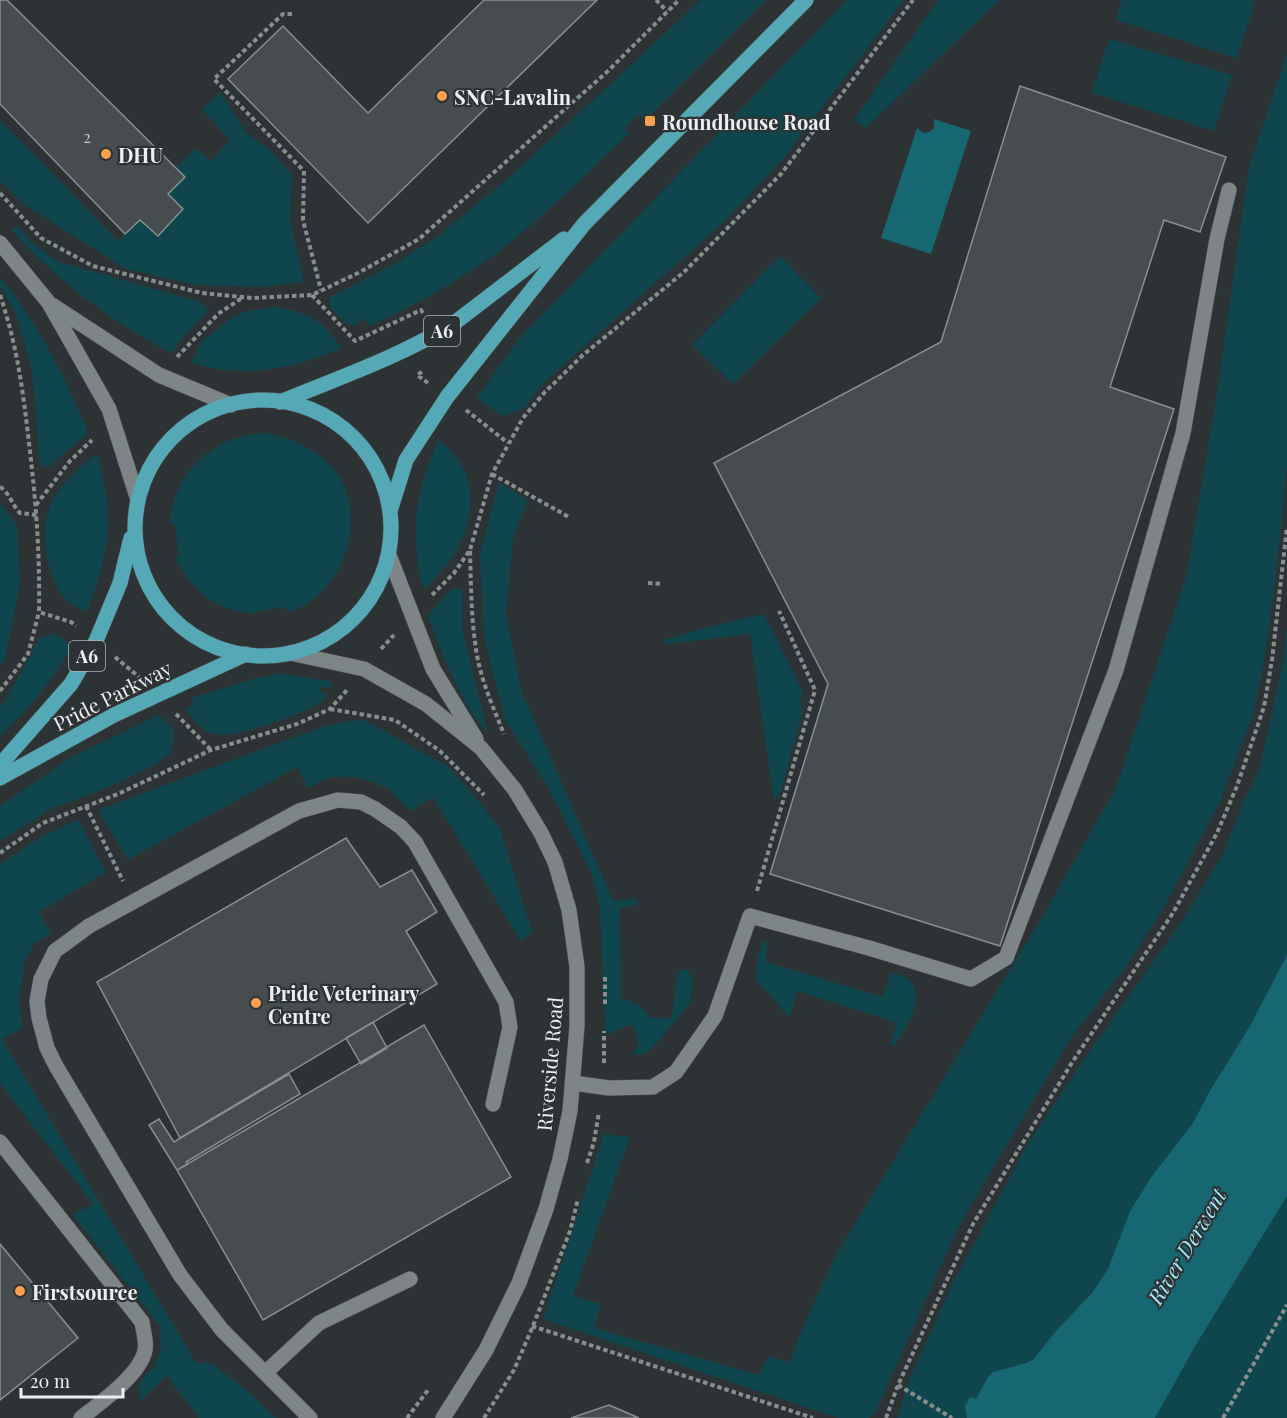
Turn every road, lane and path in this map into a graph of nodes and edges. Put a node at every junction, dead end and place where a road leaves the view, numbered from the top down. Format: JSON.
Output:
{"nodes":[{"id":1,"x":656,"y":0,"type":"edge"},
{"id":2,"x":679,"y":0,"type":"edge"},
{"id":3,"x":806,"y":0,"type":"edge"},
{"id":4,"x":913,"y":0,"type":"edge"},
{"id":5,"x":668,"y":12,"type":"junction"},
{"id":6,"x":292,"y":14,"type":"dead end"},
{"id":7,"x":1229,"y":190,"type":"dead end"},
{"id":8,"x":0,"y":193,"type":"edge"},
{"id":9,"x":584,"y":224,"type":"junction"},
{"id":10,"x":0,"y":243,"type":"edge"},
{"id":11,"x":321,"y":290,"type":"junction"},
{"id":12,"x":0,"y":295,"type":"edge"},
{"id":13,"x":242,"y":297,"type":"junction"},
{"id":14,"x":49,"y":303,"type":"junction"},
{"id":15,"x":159,"y":375,"type":"junction"},
{"id":16,"x":280,"y":402,"type":"junction"},
{"id":17,"x":231,"y":405,"type":"junction"},
{"id":18,"x":113,"y":422,"type":"junction"},
{"id":19,"x":492,"y":474,"type":"junction"},
{"id":20,"x":0,"y":487,"type":"edge"},
{"id":21,"x":137,"y":497,"type":"junction"},
{"id":22,"x":36,"y":505,"type":"junction"},
{"id":23,"x":390,"y":511,"type":"junction"},
{"id":24,"x":37,"y":515,"type":"junction"},
{"id":25,"x":569,"y":517,"type":"dead end"},
{"id":26,"x":135,"y":524,"type":"junction"},
{"id":27,"x":1287,"y":527,"type":"edge"},
{"id":28,"x":470,"y":550,"type":"junction"},
{"id":29,"x":389,"y":555,"type":"junction"},
{"id":30,"x":648,"y":583,"type":"dead end"},
{"id":31,"x":662,"y":584,"type":"dead end"},
{"id":32,"x":779,"y":611,"type":"dead end"},
{"id":33,"x":39,"y":612,"type":"junction"},
{"id":34,"x":412,"y":616,"type":"junction"},
{"id":35,"x":71,"y":622,"type":"dead end"},
{"id":36,"x":290,"y":653,"type":"junction"},
{"id":37,"x":246,"y":654,"type":"junction"},
{"id":38,"x":364,"y":669,"type":"junction"},
{"id":39,"x":0,"y":691,"type":"edge"},
{"id":40,"x":507,"y":741,"type":"dead end"},
{"id":41,"x":481,"y":748,"type":"junction"},
{"id":42,"x":0,"y":765,"type":"edge"},
{"id":43,"x":0,"y":778,"type":"edge"},
{"id":44,"x":86,"y":806,"type":"junction"},
{"id":45,"x":0,"y":853,"type":"edge"},
{"id":46,"x":134,"y":902,"type":"junction"},
{"id":47,"x":750,"y":916,"type":"junction"},
{"id":48,"x":604,"y":972,"type":"dead end"},
{"id":49,"x":605,"y":1017,"type":"dead end"},
{"id":50,"x":604,"y":1028,"type":"dead end"},
{"id":51,"x":573,"y":1083,"type":"junction"},
{"id":52,"x":602,"y":1088,"type":"junction"},
{"id":53,"x":493,"y":1104,"type":"dead end"},
{"id":54,"x":0,"y":1142,"type":"edge"},
{"id":55,"x":586,"y":1166,"type":"dead end"},
{"id":56,"x":578,"y":1198,"type":"dead end"},
{"id":57,"x":410,"y":1279,"type":"dead end"},
{"id":58,"x":1287,"y":1305,"type":"edge"},
{"id":59,"x":504,"y":1316,"type":"junction"},
{"id":60,"x":533,"y":1326,"type":"junction"},
{"id":61,"x":265,"y":1373,"type":"junction"},
{"id":62,"x":898,"y":1386,"type":"junction"},
{"id":63,"x":81,"y":1418,"type":"edge"},
{"id":64,"x":310,"y":1418,"type":"edge"},
{"id":65,"x":443,"y":1418,"type":"edge"},
{"id":66,"x":484,"y":1418,"type":"edge"},
{"id":67,"x":813,"y":1418,"type":"edge"},
{"id":68,"x":886,"y":1418,"type":"edge"},
{"id":69,"x":952,"y":1418,"type":"edge"},
{"id":70,"x":1223,"y":1418,"type":"edge"}],
"edges":[{"from":1,"to":5,"type":"path"},
{"from":2,"to":5,"type":"path"},
{"from":3,"to":9,"type":"main road","number":"A6"},
{"from":4,"to":19,"type":"path"},
{"from":5,"to":11,"type":"path"},
{"from":6,"to":11,"type":"path"},
{"from":7,"to":47,"type":"street"},
{"from":8,"to":13,"type":"path"},
{"from":9,"to":16,"type":"main road","number":"A6"},
{"from":9,"to":23,"type":"main road","number":"A6"},
{"from":10,"to":14,"type":"street"},
{"from":11,"to":13,"type":"path"},
{"from":12,"to":22,"type":"path"},
{"from":13,"to":15,"type":"path"},
{"from":14,"to":15,"type":"street"},
{"from":14,"to":18,"type":"street"},
{"from":15,"to":17,"type":"street"},
{"from":16,"to":17,"type":"main road","number":"A6"},
{"from":16,"to":23,"type":"main road","number":"A6"},
{"from":17,"to":21,"type":"main road","number":"A6"},
{"from":18,"to":21,"type":"street"},
{"from":18,"to":22,"type":"path"},
{"from":19,"to":25,"type":"path"},
{"from":19,"to":28,"type":"path"},
{"from":20,"to":24,"type":"path"},
{"from":21,"to":26,"type":"main road","number":"A6"},
{"from":22,"to":24,"type":"path"},
{"from":23,"to":29,"type":"main road","number":"A6"},
{"from":24,"to":33,"type":"path"},
{"from":26,"to":37,"type":"main road","number":"A6"},
{"from":26,"to":42,"type":"main road","name":"Pride Parkway","number":"A6"},
{"from":27,"to":62,"type":"path"},
{"from":28,"to":34,"type":"path"},
{"from":28,"to":40,"type":"path"},
{"from":29,"to":34,"type":"street","name":"Riverside Road"},
{"from":29,"to":36,"type":"main road","number":"A6"},
{"from":30,"to":31,"type":"path"},
{"from":32,"to":47,"type":"path"},
{"from":33,"to":35,"type":"path"},
{"from":33,"to":39,"type":"path"},
{"from":34,"to":38,"type":"path"},
{"from":34,"to":41,"type":"street","name":"Riverside Road"},
{"from":36,"to":37,"type":"main road","number":"A6"},
{"from":36,"to":38,"type":"street","name":"Riverside Road"},
{"from":37,"to":43,"type":"main road","name":"Pride Parkway","number":"A6"},
{"from":38,"to":41,"type":"street","name":"Riverside Road"},
{"from":38,"to":44,"type":"path"},
{"from":41,"to":51,"type":"street","name":"Riverside Road"},
{"from":44,"to":45,"type":"path"},
{"from":44,"to":46,"type":"path"},
{"from":46,"to":53,"type":"street"},
{"from":46,"to":61,"type":"street"},
{"from":47,"to":52,"type":"street"},
{"from":48,"to":49,"type":"path"},
{"from":50,"to":52,"type":"path"},
{"from":51,"to":52,"type":"street"},
{"from":51,"to":59,"type":"street","name":"Riverside Road"},
{"from":52,"to":55,"type":"path"},
{"from":54,"to":63,"type":"street"},
{"from":56,"to":60,"type":"path"},
{"from":57,"to":61,"type":"street"},
{"from":58,"to":70,"type":"path"},
{"from":59,"to":60,"type":"path"},
{"from":59,"to":65,"type":"street","name":"Riverside Road"},
{"from":60,"to":66,"type":"path"},
{"from":60,"to":67,"type":"path"},
{"from":61,"to":64,"type":"street"},
{"from":62,"to":68,"type":"path"},
{"from":62,"to":69,"type":"path"}]}
